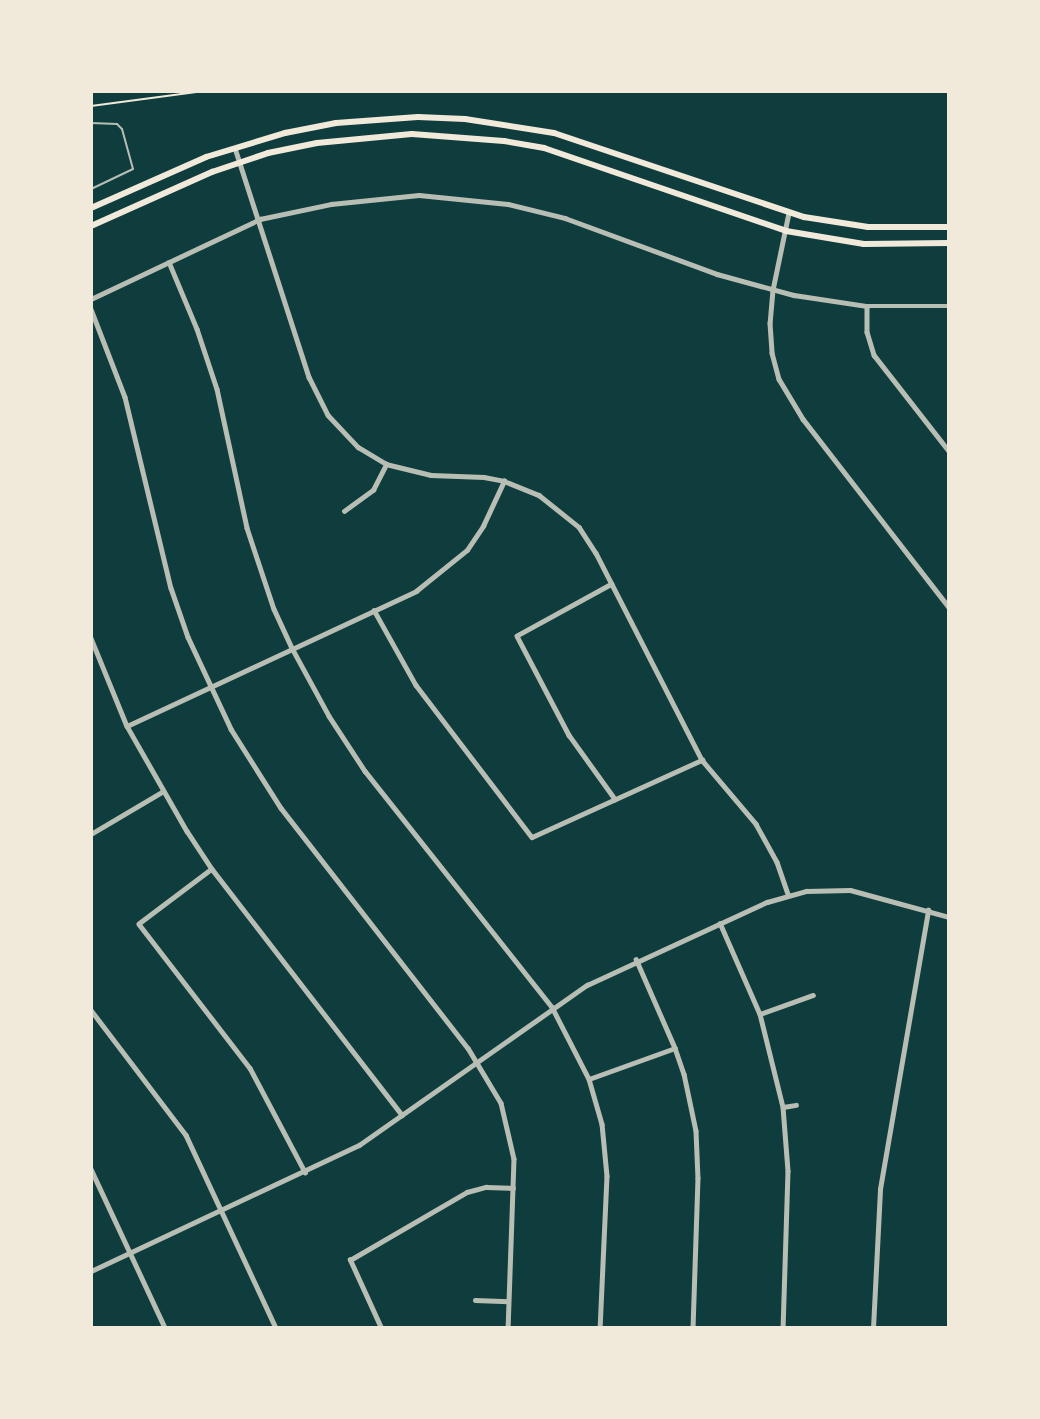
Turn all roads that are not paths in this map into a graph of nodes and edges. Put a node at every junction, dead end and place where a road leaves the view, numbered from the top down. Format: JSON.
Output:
{"nodes":[{"id":1,"x":91,"y":123,"type":"edge"},
{"id":2,"x":582,"y":141,"type":"junction"},
{"id":3,"x":234,"y":147,"type":"junction"},
{"id":4,"x":577,"y":158,"type":"junction"},
{"id":5,"x":240,"y":161,"type":"junction"},
{"id":6,"x":91,"y":189,"type":"edge"},
{"id":7,"x":91,"y":208,"type":"edge"},
{"id":8,"x":789,"y":213,"type":"junction"},
{"id":9,"x":260,"y":219,"type":"junction"},
{"id":10,"x":91,"y":226,"type":"edge"},
{"id":11,"x":949,"y":228,"type":"edge"},
{"id":12,"x":786,"y":231,"type":"junction"},
{"id":13,"x":949,"y":243,"type":"edge"},
{"id":14,"x":169,"y":262,"type":"junction"},
{"id":15,"x":773,"y":290,"type":"junction"},
{"id":16,"x":91,"y":299,"type":"edge"},
{"id":17,"x":867,"y":306,"type":"junction"},
{"id":18,"x":949,"y":306,"type":"edge"},
{"id":19,"x":91,"y":309,"type":"edge"},
{"id":20,"x":949,"y":451,"type":"edge"},
{"id":21,"x":386,"y":464,"type":"junction"},
{"id":22,"x":504,"y":481,"type":"junction"},
{"id":23,"x":344,"y":511,"type":"dead end"},
{"id":24,"x":612,"y":584,"type":"junction"},
{"id":25,"x":949,"y":607,"type":"edge"},
{"id":26,"x":374,"y":610,"type":"junction"},
{"id":27,"x":91,"y":640,"type":"edge"},
{"id":28,"x":292,"y":648,"type":"junction"},
{"id":29,"x":209,"y":686,"type":"junction"},
{"id":30,"x":127,"y":726,"type":"junction"},
{"id":31,"x":702,"y":760,"type":"junction"},
{"id":32,"x":162,"y":792,"type":"junction"},
{"id":33,"x":615,"y":799,"type":"junction"},
{"id":34,"x":91,"y":834,"type":"edge"},
{"id":35,"x":212,"y":869,"type":"junction"},
{"id":36,"x":788,"y":894,"type":"junction"},
{"id":37,"x":928,"y":910,"type":"junction"},
{"id":38,"x":949,"y":917,"type":"edge"},
{"id":39,"x":719,"y":922,"type":"junction"},
{"id":40,"x":636,"y":959,"type":"junction"},
{"id":41,"x":813,"y":995,"type":"dead end"},
{"id":42,"x":552,"y":1007,"type":"junction"},
{"id":43,"x":91,"y":1010,"type":"edge"},
{"id":44,"x":760,"y":1014,"type":"junction"},
{"id":45,"x":675,"y":1048,"type":"junction"},
{"id":46,"x":477,"y":1062,"type":"junction"},
{"id":47,"x":589,"y":1079,"type":"junction"},
{"id":48,"x":796,"y":1105,"type":"dead end"},
{"id":49,"x":783,"y":1107,"type":"junction"},
{"id":50,"x":403,"y":1115,"type":"junction"},
{"id":51,"x":91,"y":1169,"type":"edge"},
{"id":52,"x":305,"y":1172,"type":"junction"},
{"id":53,"x":513,"y":1188,"type":"junction"},
{"id":54,"x":222,"y":1210,"type":"junction"},
{"id":55,"x":131,"y":1252,"type":"junction"},
{"id":56,"x":91,"y":1271,"type":"edge"},
{"id":57,"x":475,"y":1300,"type":"dead end"},
{"id":58,"x":509,"y":1301,"type":"junction"},
{"id":59,"x":165,"y":1328,"type":"edge"},
{"id":60,"x":276,"y":1328,"type":"edge"},
{"id":61,"x":381,"y":1328,"type":"edge"},
{"id":62,"x":508,"y":1328,"type":"edge"},
{"id":63,"x":600,"y":1328,"type":"edge"},
{"id":64,"x":693,"y":1328,"type":"edge"},
{"id":65,"x":783,"y":1328,"type":"edge"},
{"id":66,"x":873,"y":1328,"type":"edge"}],
"edges":[{"from":1,"to":6,"type":"lane"},
{"from":2,"to":3,"type":"main road"},
{"from":2,"to":4,"type":"main road"},
{"from":2,"to":8,"type":"main road"},
{"from":3,"to":5,"type":"street"},
{"from":3,"to":7,"type":"main road"},
{"from":4,"to":5,"type":"main road"},
{"from":4,"to":12,"type":"main road"},
{"from":5,"to":9,"type":"street"},
{"from":5,"to":10,"type":"main road"},
{"from":8,"to":11,"type":"main road"},
{"from":8,"to":12,"type":"street"},
{"from":9,"to":14,"type":"street"},
{"from":9,"to":15,"type":"street"},
{"from":9,"to":21,"type":"street"},
{"from":12,"to":13,"type":"main road"},
{"from":12,"to":15,"type":"street"},
{"from":14,"to":16,"type":"street"},
{"from":14,"to":28,"type":"street"},
{"from":15,"to":17,"type":"street"},
{"from":15,"to":25,"type":"street"},
{"from":17,"to":18,"type":"street"},
{"from":17,"to":20,"type":"street"},
{"from":19,"to":29,"type":"street"},
{"from":21,"to":22,"type":"street"},
{"from":21,"to":23,"type":"street"},
{"from":22,"to":24,"type":"street"},
{"from":22,"to":26,"type":"street"},
{"from":24,"to":31,"type":"street"},
{"from":24,"to":33,"type":"street"},
{"from":26,"to":28,"type":"street"},
{"from":26,"to":33,"type":"street"},
{"from":27,"to":30,"type":"street"},
{"from":28,"to":29,"type":"street"},
{"from":28,"to":42,"type":"street"},
{"from":29,"to":30,"type":"street"},
{"from":29,"to":46,"type":"street"},
{"from":30,"to":32,"type":"street"},
{"from":31,"to":33,"type":"street"},
{"from":31,"to":36,"type":"street"},
{"from":32,"to":34,"type":"street"},
{"from":32,"to":35,"type":"street"},
{"from":35,"to":50,"type":"street"},
{"from":35,"to":52,"type":"street"},
{"from":36,"to":37,"type":"street"},
{"from":36,"to":39,"type":"street"},
{"from":37,"to":38,"type":"street"},
{"from":37,"to":66,"type":"street"},
{"from":39,"to":40,"type":"street"},
{"from":39,"to":44,"type":"street"},
{"from":40,"to":42,"type":"street"},
{"from":40,"to":45,"type":"street"},
{"from":41,"to":44,"type":"street"},
{"from":42,"to":46,"type":"street"},
{"from":42,"to":47,"type":"street"},
{"from":43,"to":54,"type":"street"},
{"from":44,"to":49,"type":"street"},
{"from":45,"to":47,"type":"street"},
{"from":45,"to":64,"type":"street"},
{"from":46,"to":50,"type":"street"},
{"from":46,"to":53,"type":"street"},
{"from":47,"to":63,"type":"street"},
{"from":48,"to":49,"type":"street"},
{"from":49,"to":65,"type":"street"},
{"from":50,"to":52,"type":"street"},
{"from":51,"to":55,"type":"street"},
{"from":52,"to":54,"type":"street"},
{"from":53,"to":58,"type":"street"},
{"from":53,"to":61,"type":"street"},
{"from":54,"to":55,"type":"street"},
{"from":54,"to":60,"type":"street"},
{"from":55,"to":56,"type":"street"},
{"from":55,"to":59,"type":"street"},
{"from":57,"to":58,"type":"street"},
{"from":58,"to":62,"type":"street"}]}
